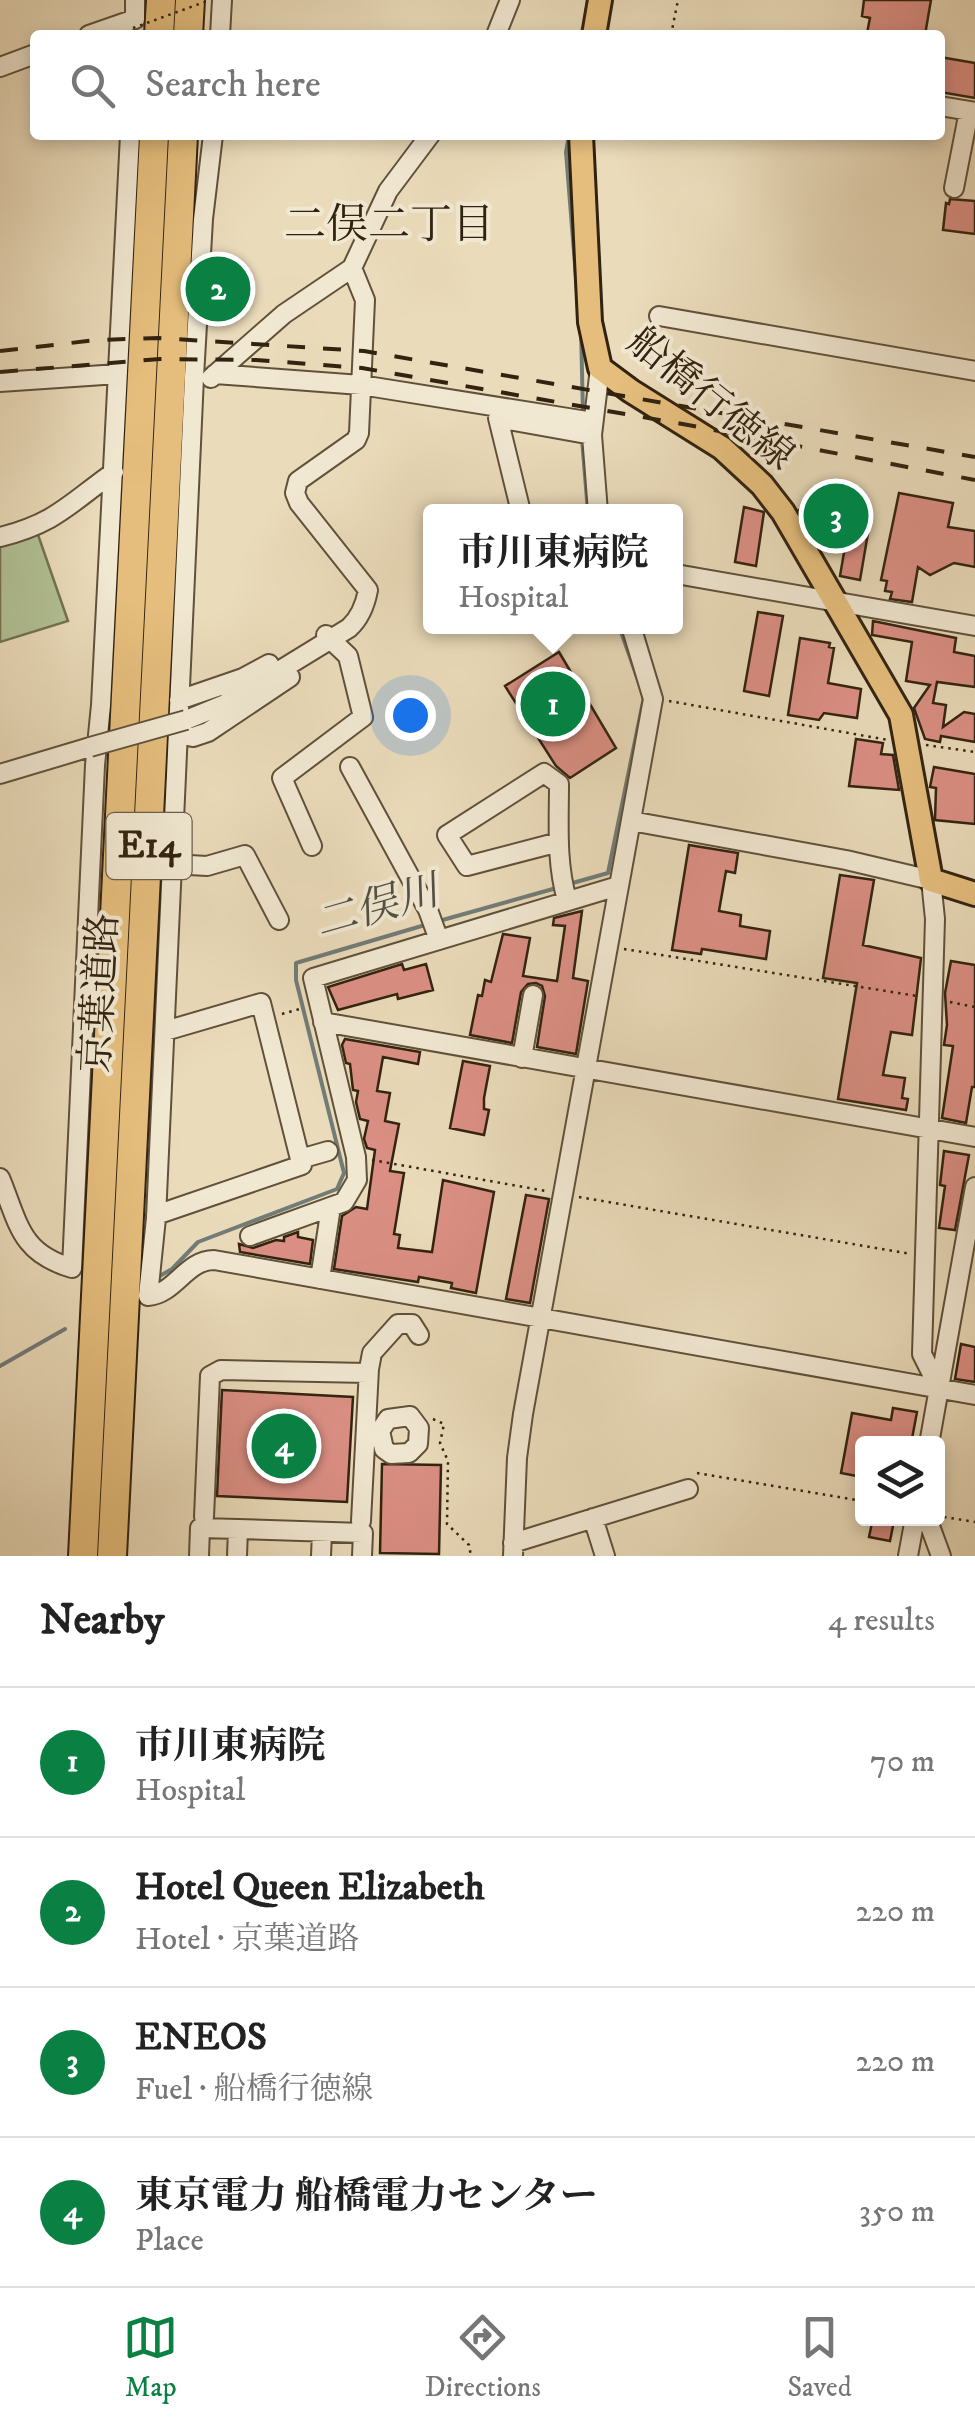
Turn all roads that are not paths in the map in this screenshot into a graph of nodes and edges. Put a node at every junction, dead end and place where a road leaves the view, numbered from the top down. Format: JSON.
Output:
{"nodes":[{"id":1,"x":161,"y":0,"type":"edge"},
{"id":2,"x":190,"y":0,"type":"edge"},
{"id":3,"x":222,"y":0,"type":"edge"},
{"id":4,"x":510,"y":0,"type":"edge"},
{"id":5,"x":600,"y":0,"type":"edge"},
{"id":6,"x":139,"y":23,"type":"edge"},
{"id":7,"x":110,"y":30,"type":"edge"},
{"id":8,"x":188,"y":30,"type":"edge"},
{"id":9,"x":220,"y":30,"type":"edge"},
{"id":10,"x":498,"y":30,"type":"edge"},
{"id":11,"x":595,"y":30,"type":"edge"},
{"id":12,"x":30,"y":56,"type":"edge"},
{"id":13,"x":0,"y":67,"type":"edge"},
{"id":14,"x":945,"y":107,"type":"edge"},
{"id":15,"x":972,"y":111,"type":"edge"},
{"id":16,"x":130,"y":140,"type":"edge"},
{"id":17,"x":154,"y":140,"type":"edge"},
{"id":18,"x":183,"y":140,"type":"edge"},
{"id":19,"x":212,"y":140,"type":"edge"},
{"id":20,"x":426,"y":140,"type":"edge"},
{"id":21,"x":580,"y":140,"type":"edge"},
{"id":22,"x":954,"y":188,"type":"dead end"},
{"id":23,"x":352,"y":268,"type":"junction"},
{"id":24,"x":659,"y":316,"type":"dead end"},
{"id":25,"x":600,"y":368,"type":"junction"},
{"id":26,"x":975,"y":371,"type":"edge"},
{"id":27,"x":118,"y":374,"type":"junction"},
{"id":28,"x":215,"y":374,"type":"junction"},
{"id":29,"x":0,"y":382,"type":"edge"},
{"id":30,"x":361,"y":385,"type":"junction"},
{"id":31,"x":194,"y":394,"type":"junction"},
{"id":32,"x":593,"y":428,"type":"junction"},
{"id":33,"x":114,"y":472,"type":"junction"},
{"id":34,"x":518,"y":504,"type":"edge"},
{"id":35,"x":598,"y":504,"type":"edge"},
{"id":36,"x":0,"y":537,"type":"edge"},
{"id":37,"x":683,"y":575,"type":"edge"},
{"id":38,"x":838,"y":603,"type":"junction"},
{"id":39,"x":975,"y":626,"type":"edge"},
{"id":40,"x":633,"y":634,"type":"edge"},
{"id":41,"x":332,"y":638,"type":"junction"},
{"id":42,"x":180,"y":700,"type":"junction"},
{"id":43,"x":182,"y":727,"type":"junction"},
{"id":44,"x":350,"y":767,"type":"dead end"},
{"id":45,"x":0,"y":774,"type":"edge"},
{"id":46,"x":631,"y":821,"type":"junction"},
{"id":47,"x":559,"y":842,"type":"junction"},
{"id":48,"x":312,"y":846,"type":"dead end"},
{"id":49,"x":172,"y":864,"type":"junction"},
{"id":50,"x":931,"y":880,"type":"junction"},
{"id":51,"x":618,"y":886,"type":"junction"},
{"id":52,"x":975,"y":894,"type":"edge"},
{"id":53,"x":567,"y":900,"type":"junction"},
{"id":54,"x":279,"y":920,"type":"dead end"},
{"id":55,"x":439,"y":940,"type":"junction"},
{"id":56,"x":532,"y":995,"type":"dead end"},
{"id":57,"x":323,"y":1022,"type":"junction"},
{"id":58,"x":165,"y":1031,"type":"junction"},
{"id":59,"x":522,"y":1058,"type":"junction"},
{"id":60,"x":586,"y":1069,"type":"junction"},
{"id":61,"x":927,"y":1129,"type":"junction"},
{"id":62,"x":975,"y":1137,"type":"edge"},
{"id":63,"x":328,"y":1150,"type":"dead end"},
{"id":64,"x":300,"y":1160,"type":"junction"},
{"id":65,"x":0,"y":1178,"type":"edge"},
{"id":66,"x":975,"y":1188,"type":"edge"},
{"id":67,"x":331,"y":1207,"type":"junction"},
{"id":68,"x":156,"y":1215,"type":"junction"},
{"id":69,"x":250,"y":1236,"type":"dead end"},
{"id":70,"x":320,"y":1280,"type":"junction"},
{"id":71,"x":416,"y":1296,"type":"junction"},
{"id":72,"x":540,"y":1317,"type":"junction"},
{"id":73,"x":368,"y":1373,"type":"junction"},
{"id":74,"x":939,"y":1388,"type":"junction"},
{"id":75,"x":975,"y":1395,"type":"edge"},
{"id":76,"x":373,"y":1430,"type":"junction"},
{"id":77,"x":930,"y":1436,"type":"edge"},
{"id":78,"x":688,"y":1489,"type":"road end"},
{"id":79,"x":204,"y":1518,"type":"dead end"},
{"id":80,"x":593,"y":1518,"type":"junction"},
{"id":81,"x":361,"y":1521,"type":"dead end"},
{"id":82,"x":914,"y":1526,"type":"edge"},
{"id":83,"x":930,"y":1526,"type":"edge"},
{"id":84,"x":238,"y":1529,"type":"junction"},
{"id":85,"x":322,"y":1532,"type":"junction"},
{"id":86,"x":513,"y":1550,"type":"edge"},
{"id":87,"x":83,"y":1556,"type":"edge"},
{"id":88,"x":112,"y":1556,"type":"edge"},
{"id":89,"x":199,"y":1556,"type":"edge"},
{"id":90,"x":237,"y":1556,"type":"edge"},
{"id":91,"x":320,"y":1556,"type":"edge"},
{"id":92,"x":362,"y":1556,"type":"edge"},
{"id":93,"x":605,"y":1556,"type":"edge"},
{"id":94,"x":908,"y":1556,"type":"edge"},
{"id":95,"x":941,"y":1556,"type":"edge"}],
"edges":[{"from":1,"to":6,"type":"highway"},
{"from":2,"to":8,"type":"highway"},
{"from":3,"to":9,"type":"street"},
{"from":4,"to":10,"type":"street"},
{"from":5,"to":11,"type":"main road"},
{"from":6,"to":7,"type":"street"},
{"from":12,"to":13,"type":"street"},
{"from":14,"to":15,"type":"street"},
{"from":15,"to":22,"type":"street"},
{"from":16,"to":27,"type":"street"},
{"from":17,"to":87,"type":"highway","name":"京葉道路","number":"E14"},
{"from":18,"to":88,"type":"highway","name":"京葉道路","number":"E14"},
{"from":19,"to":31,"type":"street"},
{"from":20,"to":23,"type":"street"},
{"from":21,"to":25,"type":"main road","name":"船橋行徳線"},
{"from":23,"to":28,"type":"street"},
{"from":23,"to":30,"type":"street"},
{"from":24,"to":26,"type":"street"},
{"from":25,"to":32,"type":"street"},
{"from":25,"to":38,"type":"main road","name":"船橋行徳線"},
{"from":27,"to":29,"type":"street"},
{"from":27,"to":33,"type":"street"},
{"from":28,"to":30,"type":"street"},
{"from":28,"to":31,"type":"street"},
{"from":30,"to":32,"type":"street"},
{"from":30,"to":41,"type":"street"},
{"from":31,"to":42,"type":"street"},
{"from":32,"to":34,"type":"street"},
{"from":32,"to":35,"type":"street"},
{"from":33,"to":36,"type":"street"},
{"from":33,"to":65,"type":"street"},
{"from":37,"to":38,"type":"street"},
{"from":38,"to":39,"type":"street"},
{"from":38,"to":50,"type":"main road","name":"船橋行徳線"},
{"from":40,"to":46,"type":"street"},
{"from":41,"to":42,"type":"street"},
{"from":41,"to":43,"type":"street"},
{"from":41,"to":48,"type":"street"},
{"from":42,"to":43,"type":"street"},
{"from":43,"to":45,"type":"street","bridge":true},
{"from":43,"to":49,"type":"street"},
{"from":44,"to":55,"type":"street"},
{"from":46,"to":50,"type":"street"},
{"from":46,"to":51,"type":"street"},
{"from":47,"to":47,"type":"street"},
{"from":47,"to":53,"type":"street"},
{"from":49,"to":54,"type":"street"},
{"from":49,"to":58,"type":"street"},
{"from":50,"to":52,"type":"main road"},
{"from":50,"to":61,"type":"street"},
{"from":51,"to":53,"type":"street"},
{"from":51,"to":60,"type":"street"},
{"from":53,"to":55,"type":"street"},
{"from":55,"to":57,"type":"street"},
{"from":56,"to":59,"type":"street"},
{"from":57,"to":59,"type":"street"},
{"from":57,"to":67,"type":"street"},
{"from":58,"to":64,"type":"street"},
{"from":58,"to":68,"type":"street"},
{"from":59,"to":60,"type":"street"},
{"from":60,"to":61,"type":"street"},
{"from":60,"to":72,"type":"street"},
{"from":61,"to":62,"type":"street"},
{"from":61,"to":74,"type":"street"},
{"from":63,"to":64,"type":"street"},
{"from":64,"to":68,"type":"street"},
{"from":66,"to":74,"type":"street"},
{"from":67,"to":69,"type":"street"},
{"from":67,"to":70,"type":"street"},
{"from":68,"to":70,"type":"street"},
{"from":70,"to":71,"type":"street"},
{"from":71,"to":72,"type":"street"},
{"from":71,"to":73,"type":"street"},
{"from":72,"to":74,"type":"street"},
{"from":72,"to":86,"type":"street"},
{"from":73,"to":76,"type":"street"},
{"from":73,"to":79,"type":"street"},
{"from":74,"to":75,"type":"street"},
{"from":74,"to":77,"type":"street"},
{"from":76,"to":76,"type":"street"},
{"from":76,"to":81,"type":"street"},
{"from":78,"to":80,"type":"street"},
{"from":80,"to":86,"type":"street"},
{"from":80,"to":93,"type":"street"},
{"from":82,"to":94,"type":"street"},
{"from":83,"to":95,"type":"street"},
{"from":84,"to":85,"type":"street"},
{"from":84,"to":89,"type":"street"},
{"from":84,"to":90,"type":"street"},
{"from":85,"to":91,"type":"street"},
{"from":85,"to":92,"type":"street"}]}
